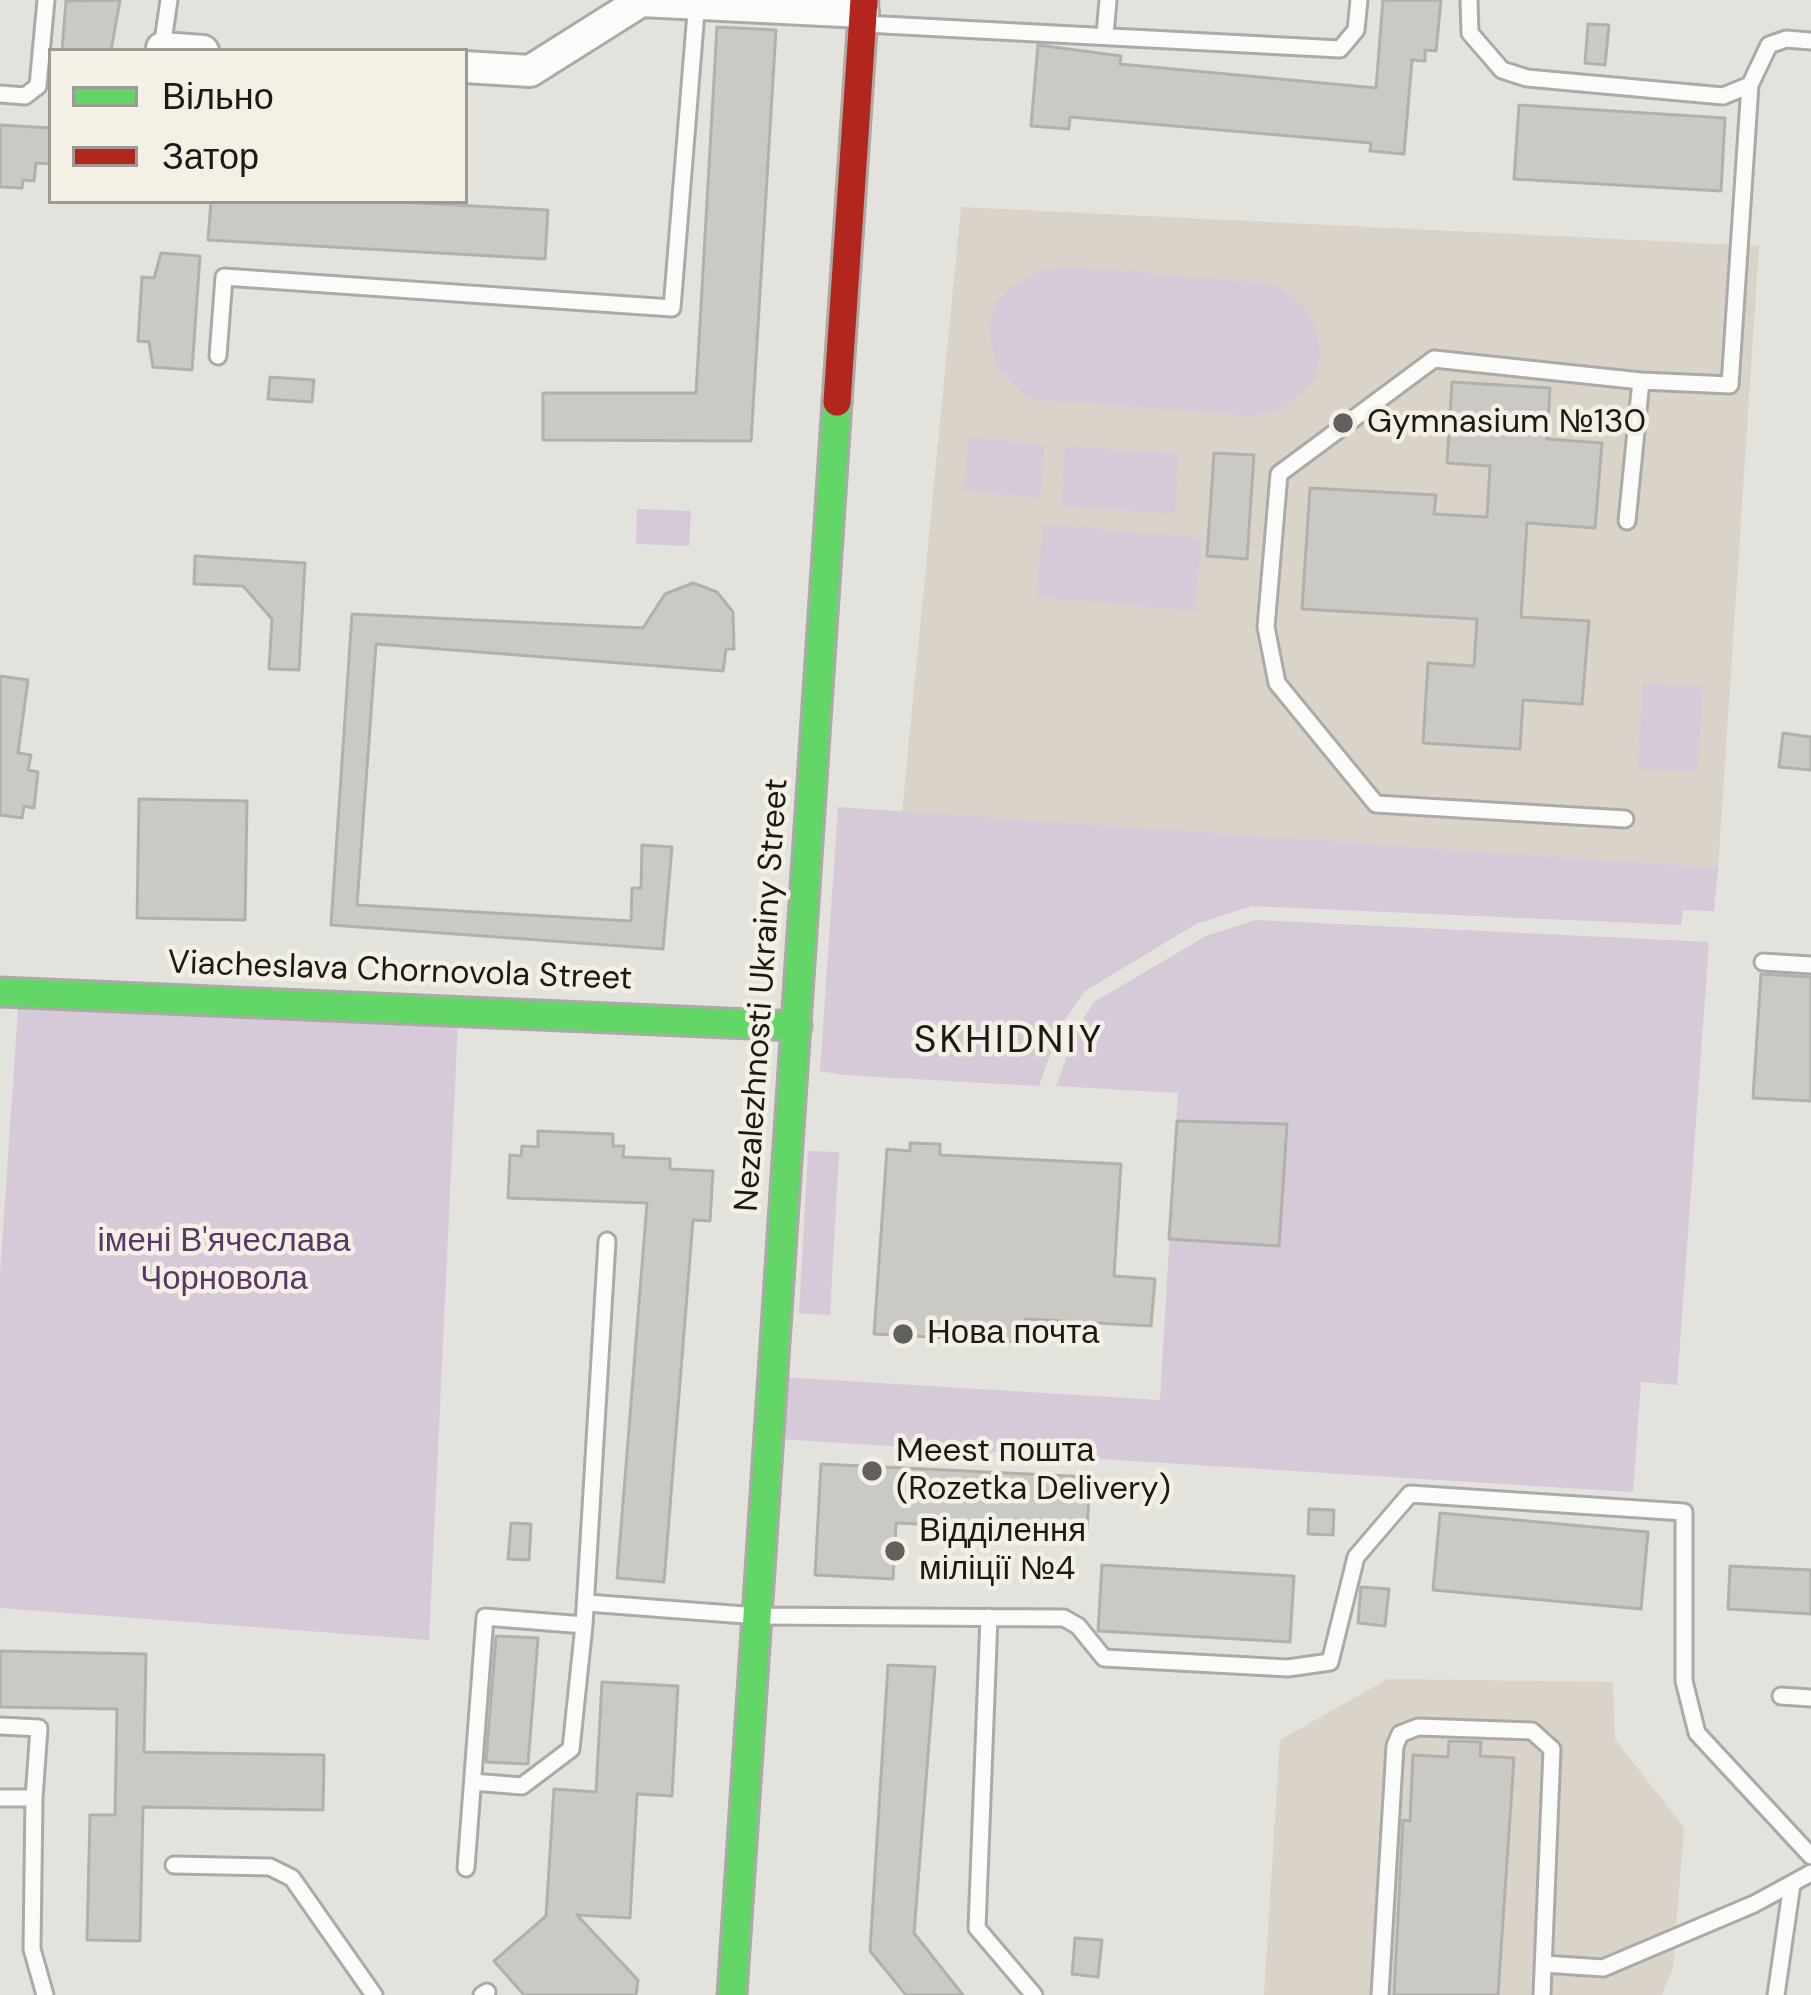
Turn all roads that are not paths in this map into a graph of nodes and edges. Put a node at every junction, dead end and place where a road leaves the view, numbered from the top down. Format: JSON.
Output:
{"nodes":[{"id":1,"x":46,"y":0,"type":"edge"},
{"id":2,"x":169,"y":0,"type":"edge"},
{"id":3,"x":1108,"y":0,"type":"edge"},
{"id":4,"x":1359,"y":0,"type":"edge"},
{"id":5,"x":1469,"y":0,"type":"edge"},
{"id":6,"x":697,"y":2,"type":"edge"},
{"id":7,"x":863,"y":12,"type":"edge"},
{"id":8,"x":1105,"y":35,"type":"junction"},
{"id":9,"x":1811,"y":40,"type":"edge"},
{"id":10,"x":162,"y":48,"type":"edge"},
{"id":11,"x":468,"y":67,"type":"edge"},
{"id":12,"x":1750,"y":85,"type":"junction"},
{"id":13,"x":0,"y":94,"type":"edge"},
{"id":14,"x":218,"y":356,"type":"dead end"},
{"id":15,"x":1641,"y":381,"type":"junction"},
{"id":16,"x":1627,"y":521,"type":"dead end"},
{"id":17,"x":1625,"y":819,"type":"dead end"},
{"id":18,"x":1763,"y":962,"type":"dead end"},
{"id":19,"x":1811,"y":965,"type":"edge"},
{"id":20,"x":0,"y":992,"type":"edge"},
{"id":21,"x":797,"y":1026,"type":"junction"},
{"id":22,"x":607,"y":1241,"type":"dead end"},
{"id":23,"x":587,"y":1603,"type":"junction"},
{"id":24,"x":758,"y":1616,"type":"junction"},
{"id":25,"x":989,"y":1616,"type":"junction"},
{"id":26,"x":584,"y":1624,"type":"junction"},
{"id":27,"x":1781,"y":1696,"type":"dead end"},
{"id":28,"x":1811,"y":1698,"type":"edge"},
{"id":29,"x":0,"y":1726,"type":"edge"},
{"id":30,"x":473,"y":1782,"type":"junction"},
{"id":31,"x":0,"y":1798,"type":"edge"},
{"id":32,"x":34,"y":1798,"type":"junction"},
{"id":33,"x":1811,"y":1856,"type":"edge"},
{"id":34,"x":174,"y":1865,"type":"dead end"},
{"id":35,"x":466,"y":1868,"type":"dead end"},
{"id":36,"x":1811,"y":1873,"type":"edge"},
{"id":37,"x":1792,"y":1884,"type":"junction"},
{"id":38,"x":1544,"y":1964,"type":"junction"},
{"id":39,"x":45,"y":1995,"type":"edge"},
{"id":40,"x":374,"y":1995,"type":"edge"},
{"id":41,"x":732,"y":1995,"type":"edge"},
{"id":42,"x":1034,"y":1995,"type":"edge"},
{"id":43,"x":1380,"y":1995,"type":"edge"},
{"id":44,"x":1542,"y":1995,"type":"edge"},
{"id":45,"x":1776,"y":1995,"type":"edge"}],
"edges":[{"from":1,"to":13,"type":"lane"},
{"from":2,"to":10,"type":"lane"},
{"from":3,"to":8,"type":"lane"},
{"from":4,"to":8,"type":"lane"},
{"from":5,"to":12,"type":"lane"},
{"from":6,"to":7,"type":"street"},
{"from":6,"to":11,"type":"street"},
{"from":6,"to":14,"type":"lane"},
{"from":7,"to":8,"type":"lane"},
{"from":7,"to":21,"type":"street","name":"Nezalezhnosti Ukrainy Street"},
{"from":9,"to":12,"type":"lane"},
{"from":12,"to":15,"type":"lane"},
{"from":15,"to":16,"type":"lane"},
{"from":15,"to":17,"type":"lane"},
{"from":18,"to":19,"type":"lane"},
{"from":20,"to":21,"type":"street","name":"Viacheslava Chornovola Street"},
{"from":21,"to":24,"type":"street","name":"Nezalezhnosti Ukrainy Street"},
{"from":22,"to":23,"type":"lane"},
{"from":23,"to":24,"type":"lane"},
{"from":23,"to":26,"type":"lane"},
{"from":24,"to":25,"type":"lane"},
{"from":24,"to":41,"type":"street","name":"Nezalezhnosti Ukrainy Street"},
{"from":25,"to":33,"type":"lane"},
{"from":25,"to":42,"type":"lane"},
{"from":26,"to":30,"type":"lane"},
{"from":26,"to":30,"type":"lane"},
{"from":27,"to":28,"type":"lane"},
{"from":29,"to":32,"type":"lane"},
{"from":30,"to":35,"type":"lane"},
{"from":31,"to":32,"type":"lane"},
{"from":32,"to":39,"type":"lane"},
{"from":34,"to":40,"type":"lane"},
{"from":36,"to":37,"type":"lane"},
{"from":37,"to":38,"type":"lane"},
{"from":37,"to":45,"type":"lane"},
{"from":38,"to":43,"type":"lane"},
{"from":38,"to":44,"type":"lane"}]}
